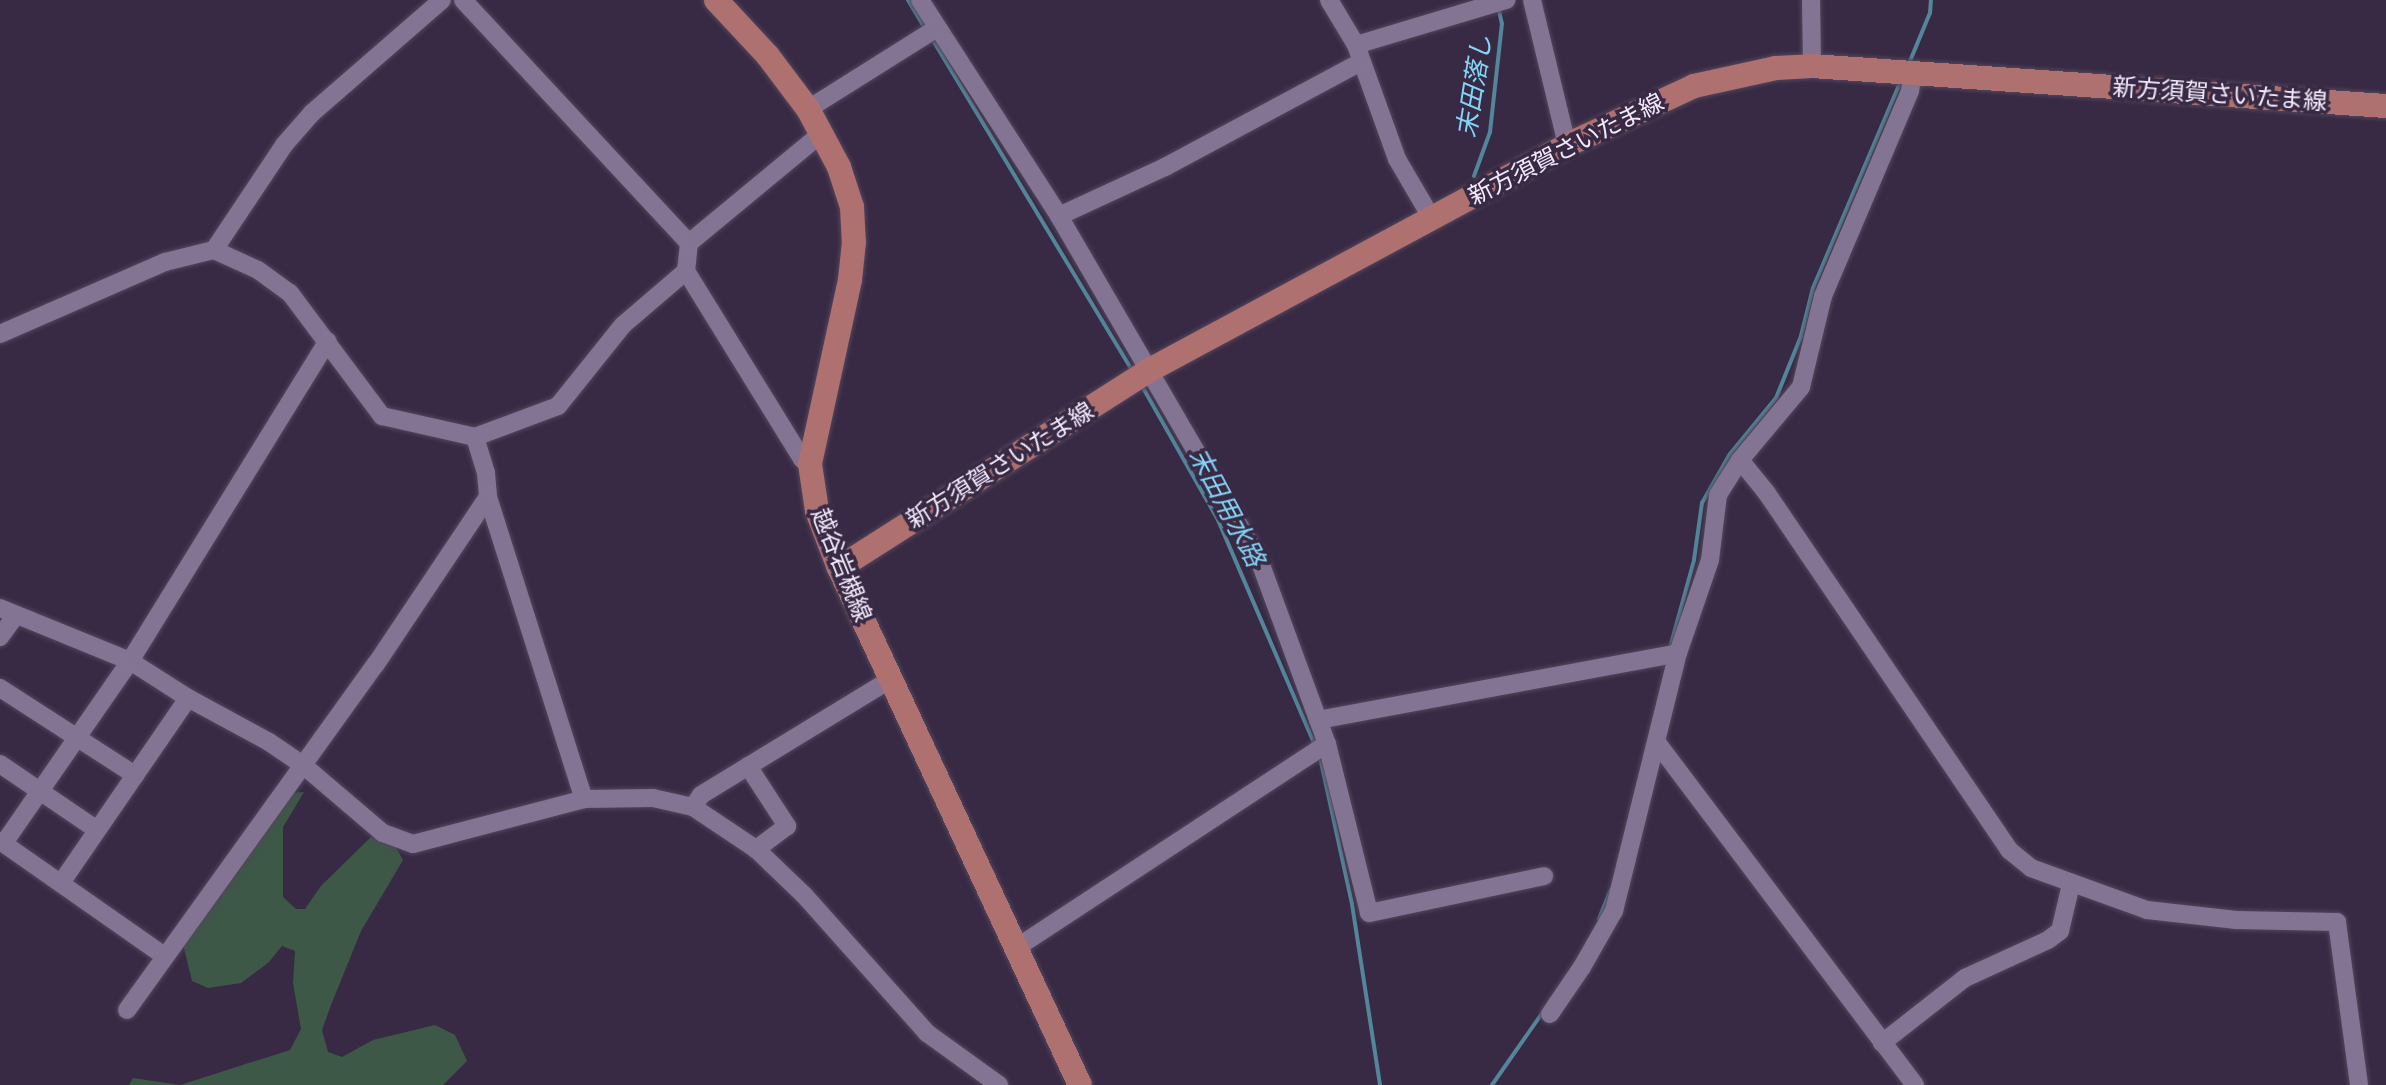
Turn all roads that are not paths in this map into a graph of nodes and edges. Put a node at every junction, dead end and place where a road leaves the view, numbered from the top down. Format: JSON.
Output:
{"nodes":[{"id":1,"x":442,"y":0,"type":"edge"},
{"id":2,"x":463,"y":0,"type":"edge"},
{"id":3,"x":716,"y":0,"type":"edge"},
{"id":4,"x":920,"y":0,"type":"edge"},
{"id":5,"x":1329,"y":0,"type":"edge"},
{"id":6,"x":1506,"y":0,"type":"edge"},
{"id":7,"x":1532,"y":0,"type":"edge"},
{"id":8,"x":1811,"y":0,"type":"edge"},
{"id":9,"x":937,"y":28,"type":"junction"},
{"id":10,"x":1358,"y":53,"type":"junction"},
{"id":11,"x":1812,"y":66,"type":"junction"},
{"id":12,"x":1913,"y":71,"type":"junction"},
{"id":13,"x":2386,"y":106,"type":"edge"},
{"id":14,"x":808,"y":109,"type":"junction"},
{"id":15,"x":822,"y":133,"type":"junction"},
{"id":16,"x":1567,"y":145,"type":"junction"},
{"id":17,"x":1059,"y":216,"type":"junction"},
{"id":18,"x":1432,"y":219,"type":"junction"},
{"id":19,"x":689,"y":243,"type":"junction"},
{"id":20,"x":214,"y":250,"type":"junction"},
{"id":21,"x":686,"y":271,"type":"junction"},
{"id":22,"x":0,"y":334,"type":"edge"},
{"id":23,"x":328,"y":341,"type":"junction"},
{"id":24,"x":1148,"y":371,"type":"junction"},
{"id":25,"x":475,"y":437,"type":"junction"},
{"id":26,"x":1740,"y":460,"type":"junction"},
{"id":27,"x":810,"y":464,"type":"junction"},
{"id":28,"x":488,"y":497,"type":"junction"},
{"id":29,"x":839,"y":568,"type":"junction"},
{"id":30,"x":8,"y":612,"type":"edge"},
{"id":31,"x":0,"y":637,"type":"edge"},
{"id":32,"x":1678,"y":653,"type":"junction"},
{"id":33,"x":130,"y":661,"type":"junction"},
{"id":34,"x":891,"y":679,"type":"junction"},
{"id":35,"x":0,"y":688,"type":"edge"},
{"id":36,"x":188,"y":698,"type":"junction"},
{"id":37,"x":1318,"y":720,"type":"junction"},
{"id":38,"x":77,"y":738,"type":"junction"},
{"id":39,"x":1327,"y":744,"type":"junction"},
{"id":40,"x":1658,"y":744,"type":"junction"},
{"id":41,"x":0,"y":764,"type":"edge"},
{"id":42,"x":303,"y":765,"type":"junction"},
{"id":43,"x":748,"y":766,"type":"junction"},
{"id":44,"x":135,"y":775,"type":"junction"},
{"id":45,"x":40,"y":792,"type":"junction"},
{"id":46,"x":584,"y":799,"type":"junction"},
{"id":47,"x":693,"y":807,"type":"junction"},
{"id":48,"x":97,"y":830,"type":"junction"},
{"id":49,"x":2,"y":842,"type":"edge"},
{"id":50,"x":756,"y":849,"type":"junction"},
{"id":51,"x":1544,"y":876,"type":"dead end"},
{"id":52,"x":61,"y":883,"type":"junction"},
{"id":53,"x":2071,"y":884,"type":"junction"},
{"id":54,"x":1016,"y":948,"type":"junction"},
{"id":55,"x":164,"y":956,"type":"junction"},
{"id":56,"x":127,"y":1010,"type":"dead end"},
{"id":57,"x":1550,"y":1014,"type":"dead end"},
{"id":58,"x":1882,"y":1043,"type":"junction"},
{"id":59,"x":999,"y":1085,"type":"edge"},
{"id":60,"x":1080,"y":1085,"type":"edge"},
{"id":61,"x":1915,"y":1085,"type":"edge"},
{"id":62,"x":2359,"y":1085,"type":"edge"}],
"edges":[{"from":1,"to":20,"type":"street"},
{"from":2,"to":19,"type":"street"},
{"from":3,"to":14,"type":"main road","name":"越谷岩槻線"},
{"from":4,"to":9,"type":"street"},
{"from":5,"to":10,"type":"street"},
{"from":6,"to":10,"type":"street"},
{"from":7,"to":16,"type":"street"},
{"from":8,"to":11,"type":"street"},
{"from":9,"to":14,"type":"street"},
{"from":9,"to":17,"type":"street"},
{"from":10,"to":17,"type":"street"},
{"from":10,"to":18,"type":"street"},
{"from":11,"to":12,"type":"main road","name":"新方須賀さいたま線"},
{"from":11,"to":16,"type":"main road","name":"新方須賀さいたま線"},
{"from":12,"to":13,"type":"main road","name":"新方須賀さいたま線"},
{"from":12,"to":26,"type":"street"},
{"from":14,"to":15,"type":"main road","name":"越谷岩槻線"},
{"from":15,"to":19,"type":"street"},
{"from":15,"to":27,"type":"main road","name":"越谷岩槻線"},
{"from":16,"to":18,"type":"main road","name":"新方須賀さいたま線"},
{"from":17,"to":24,"type":"street"},
{"from":18,"to":24,"type":"main road","name":"新方須賀さいたま線"},
{"from":19,"to":21,"type":"street"},
{"from":20,"to":22,"type":"street"},
{"from":20,"to":23,"type":"street"},
{"from":21,"to":25,"type":"street"},
{"from":21,"to":27,"type":"street"},
{"from":23,"to":25,"type":"street"},
{"from":23,"to":33,"type":"street"},
{"from":24,"to":29,"type":"main road","name":"新方須賀さいたま線"},
{"from":24,"to":37,"type":"street"},
{"from":25,"to":28,"type":"street"},
{"from":26,"to":32,"type":"street"},
{"from":26,"to":53,"type":"street"},
{"from":27,"to":29,"type":"main road","name":"越谷岩槻線"},
{"from":28,"to":42,"type":"street"},
{"from":28,"to":46,"type":"street"},
{"from":29,"to":34,"type":"main road","name":"越谷岩槻線"},
{"from":30,"to":31,"type":"street"},
{"from":30,"to":33,"type":"street"},
{"from":32,"to":37,"type":"street"},
{"from":32,"to":40,"type":"street"},
{"from":33,"to":36,"type":"street"},
{"from":33,"to":38,"type":"street"},
{"from":34,"to":43,"type":"street"},
{"from":34,"to":54,"type":"main road","name":"越谷岩槻線"},
{"from":35,"to":38,"type":"street"},
{"from":36,"to":42,"type":"street"},
{"from":36,"to":44,"type":"street"},
{"from":37,"to":39,"type":"street"},
{"from":38,"to":44,"type":"street"},
{"from":38,"to":45,"type":"street"},
{"from":39,"to":51,"type":"street"},
{"from":39,"to":54,"type":"street"},
{"from":40,"to":57,"type":"street"},
{"from":40,"to":58,"type":"street"},
{"from":41,"to":45,"type":"street"},
{"from":42,"to":46,"type":"street"},
{"from":42,"to":55,"type":"street"},
{"from":43,"to":47,"type":"street"},
{"from":43,"to":50,"type":"street"},
{"from":44,"to":48,"type":"street"},
{"from":45,"to":48,"type":"street"},
{"from":45,"to":49,"type":"street"},
{"from":46,"to":47,"type":"street"},
{"from":47,"to":50,"type":"street"},
{"from":48,"to":52,"type":"street"},
{"from":49,"to":52,"type":"street"},
{"from":50,"to":59,"type":"street"},
{"from":52,"to":55,"type":"street"},
{"from":53,"to":58,"type":"street"},
{"from":53,"to":62,"type":"street"},
{"from":54,"to":60,"type":"main road","name":"越谷岩槻線"},
{"from":55,"to":56,"type":"street"},
{"from":58,"to":61,"type":"street"}]}
